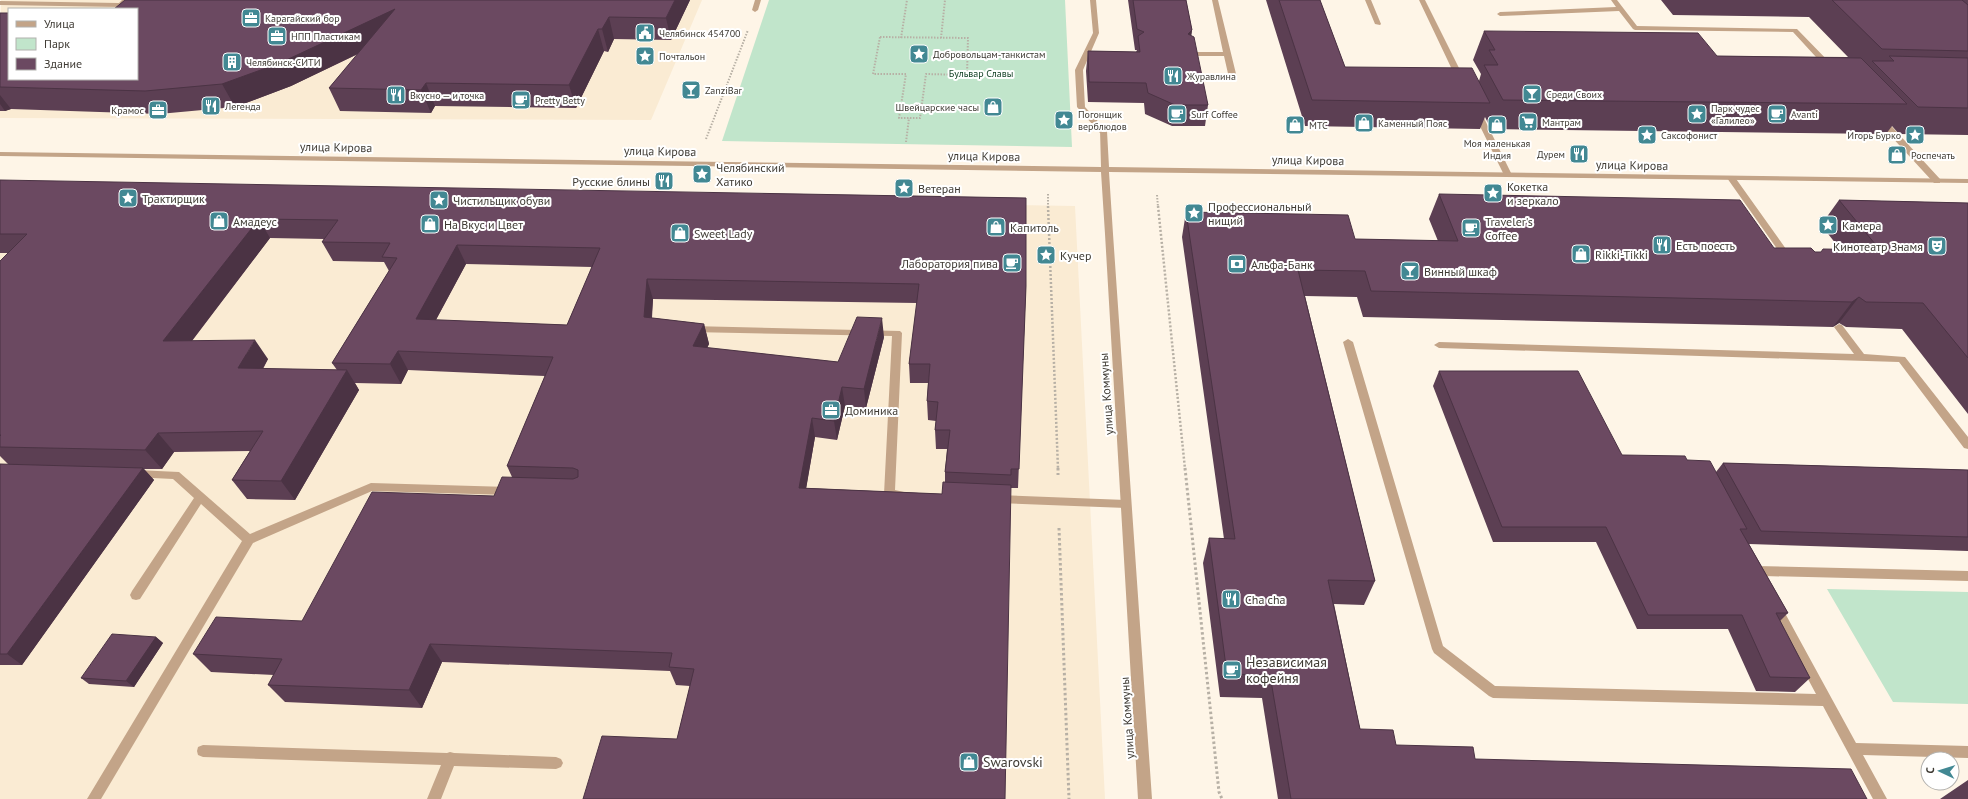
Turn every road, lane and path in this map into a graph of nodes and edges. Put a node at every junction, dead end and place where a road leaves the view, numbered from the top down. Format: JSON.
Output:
{"nodes":[{"id":1,"x":126,"y":0,"type":"edge"},
{"id":2,"x":758,"y":0,"type":"edge"},
{"id":3,"x":907,"y":0,"type":"edge"},
{"id":4,"x":945,"y":0,"type":"edge"},
{"id":5,"x":1093,"y":0,"type":"edge"},
{"id":6,"x":1215,"y":0,"type":"edge"},
{"id":7,"x":1368,"y":0,"type":"edge"},
{"id":8,"x":1422,"y":0,"type":"edge"},
{"id":9,"x":1614,"y":0,"type":"edge"},
{"id":10,"x":0,"y":3,"type":"edge"},
{"id":11,"x":1621,"y":9,"type":"junction"},
{"id":12,"x":755,"y":10,"type":"joint"},
{"id":13,"x":1500,"y":14,"type":"dead end"},
{"id":14,"x":1378,"y":24,"type":"dead end"},
{"id":15,"x":901,"y":38,"type":"junction"},
{"id":16,"x":941,"y":38,"type":"junction"},
{"id":17,"x":1190,"y":54,"type":"edge"},
{"id":18,"x":1227,"y":54,"type":"junction"},
{"id":19,"x":1837,"y":74,"type":"edge"},
{"id":20,"x":1233,"y":78,"type":"dead end"},
{"id":21,"x":1465,"y":88,"type":"edge"},
{"id":22,"x":1472,"y":101,"type":"edge"},
{"id":23,"x":1873,"y":112,"type":"edge"},
{"id":24,"x":909,"y":118,"type":"junction"},
{"id":25,"x":0,"y":154,"type":"edge"},
{"id":26,"x":697,"y":164,"type":"junction"},
{"id":27,"x":902,"y":167,"type":"junction"},
{"id":28,"x":1105,"y":169,"type":"junction"},
{"id":29,"x":1154,"y":170,"type":"junction"},
{"id":30,"x":1508,"y":175,"type":"junction"},
{"id":31,"x":1731,"y":178,"type":"junction"},
{"id":32,"x":1937,"y":181,"type":"junction"},
{"id":33,"x":1968,"y":181,"type":"edge"},
{"id":34,"x":1795,"y":268,"type":"edge"},
{"id":35,"x":1839,"y":327,"type":"edge"},
{"id":36,"x":691,"y":328,"type":"edge"},
{"id":37,"x":1348,"y":342,"type":"dead end"},
{"id":38,"x":1439,"y":345,"type":"dead end"},
{"id":39,"x":1861,"y":357,"type":"junction"},
{"id":40,"x":1968,"y":445,"type":"edge"},
{"id":41,"x":127,"y":474,"type":"edge"},
{"id":42,"x":519,"y":491,"type":"edge"},
{"id":43,"x":912,"y":495,"type":"edge"},
{"id":44,"x":200,"y":497,"type":"junction"},
{"id":45,"x":989,"y":498,"type":"edge"},
{"id":46,"x":1126,"y":504,"type":"junction"},
{"id":47,"x":250,"y":540,"type":"junction"},
{"id":48,"x":1968,"y":576,"type":"edge"},
{"id":49,"x":1763,"y":585,"type":"edge"},
{"id":50,"x":136,"y":595,"type":"dead end"},
{"id":51,"x":1771,"y":599,"type":"edge"},
{"id":52,"x":1826,"y":700,"type":"junction"},
{"id":53,"x":1853,"y":749,"type":"junction"},
{"id":54,"x":203,"y":751,"type":"dead end"},
{"id":55,"x":1968,"y":752,"type":"edge"},
{"id":56,"x":450,"y":758,"type":"junction"},
{"id":57,"x":556,"y":763,"type":"dead end"},
{"id":58,"x":94,"y":799,"type":"edge"},
{"id":59,"x":434,"y":799,"type":"edge"},
{"id":60,"x":1145,"y":799,"type":"edge"},
{"id":61,"x":1222,"y":799,"type":"edge"},
{"id":62,"x":1880,"y":799,"type":"edge"}],
"edges":[{"from":1,"to":10,"type":"street"},
{"from":2,"to":12,"type":"street"},
{"from":3,"to":15,"type":"path"},
{"from":4,"to":16,"type":"path"},
{"from":5,"to":28,"type":"street","name":"улица Коммуны"},
{"from":6,"to":18,"type":"street"},
{"from":7,"to":14,"type":"street"},
{"from":8,"to":21,"type":"street"},
{"from":9,"to":11,"type":"street"},
{"from":11,"to":13,"type":"street"},
{"from":11,"to":19,"type":"street"},
{"from":12,"to":26,"type":"path"},
{"from":15,"to":16,"type":"path"},
{"from":15,"to":24,"type":"path"},
{"from":16,"to":24,"type":"path"},
{"from":17,"to":18,"type":"street"},
{"from":18,"to":20,"type":"street"},
{"from":22,"to":30,"type":"street"},
{"from":23,"to":32,"type":"street"},
{"from":24,"to":27,"type":"path"},
{"from":25,"to":26,"type":"street","name":"улица Кирова"},
{"from":26,"to":27,"type":"street","name":"улица Кирова"},
{"from":27,"to":28,"type":"street","name":"улица Кирова"},
{"from":28,"to":29,"type":"street","name":"улица Кирова"},
{"from":28,"to":46,"type":"street","name":"улица Коммуны"},
{"from":29,"to":30,"type":"street","name":"улица Кирова"},
{"from":29,"to":61,"type":"path"},
{"from":30,"to":31,"type":"street","name":"улица Кирова"},
{"from":31,"to":32,"type":"street","name":"улица Кирова"},
{"from":31,"to":34,"type":"street"},
{"from":32,"to":33,"type":"street","name":"улица Кирова"},
{"from":35,"to":39,"type":"street"},
{"from":36,"to":43,"type":"street"},
{"from":37,"to":52,"type":"street"},
{"from":38,"to":39,"type":"street"},
{"from":39,"to":40,"type":"street"},
{"from":41,"to":44,"type":"street"},
{"from":42,"to":47,"type":"street"},
{"from":44,"to":47,"type":"street"},
{"from":44,"to":50,"type":"street"},
{"from":45,"to":46,"type":"street"},
{"from":46,"to":60,"type":"street","name":"улица Коммуны"},
{"from":47,"to":58,"type":"street"},
{"from":48,"to":49,"type":"street"},
{"from":51,"to":52,"type":"street"},
{"from":52,"to":53,"type":"street"},
{"from":53,"to":55,"type":"street"},
{"from":53,"to":62,"type":"street"},
{"from":54,"to":56,"type":"street"},
{"from":56,"to":57,"type":"street"},
{"from":56,"to":59,"type":"street"}]}
